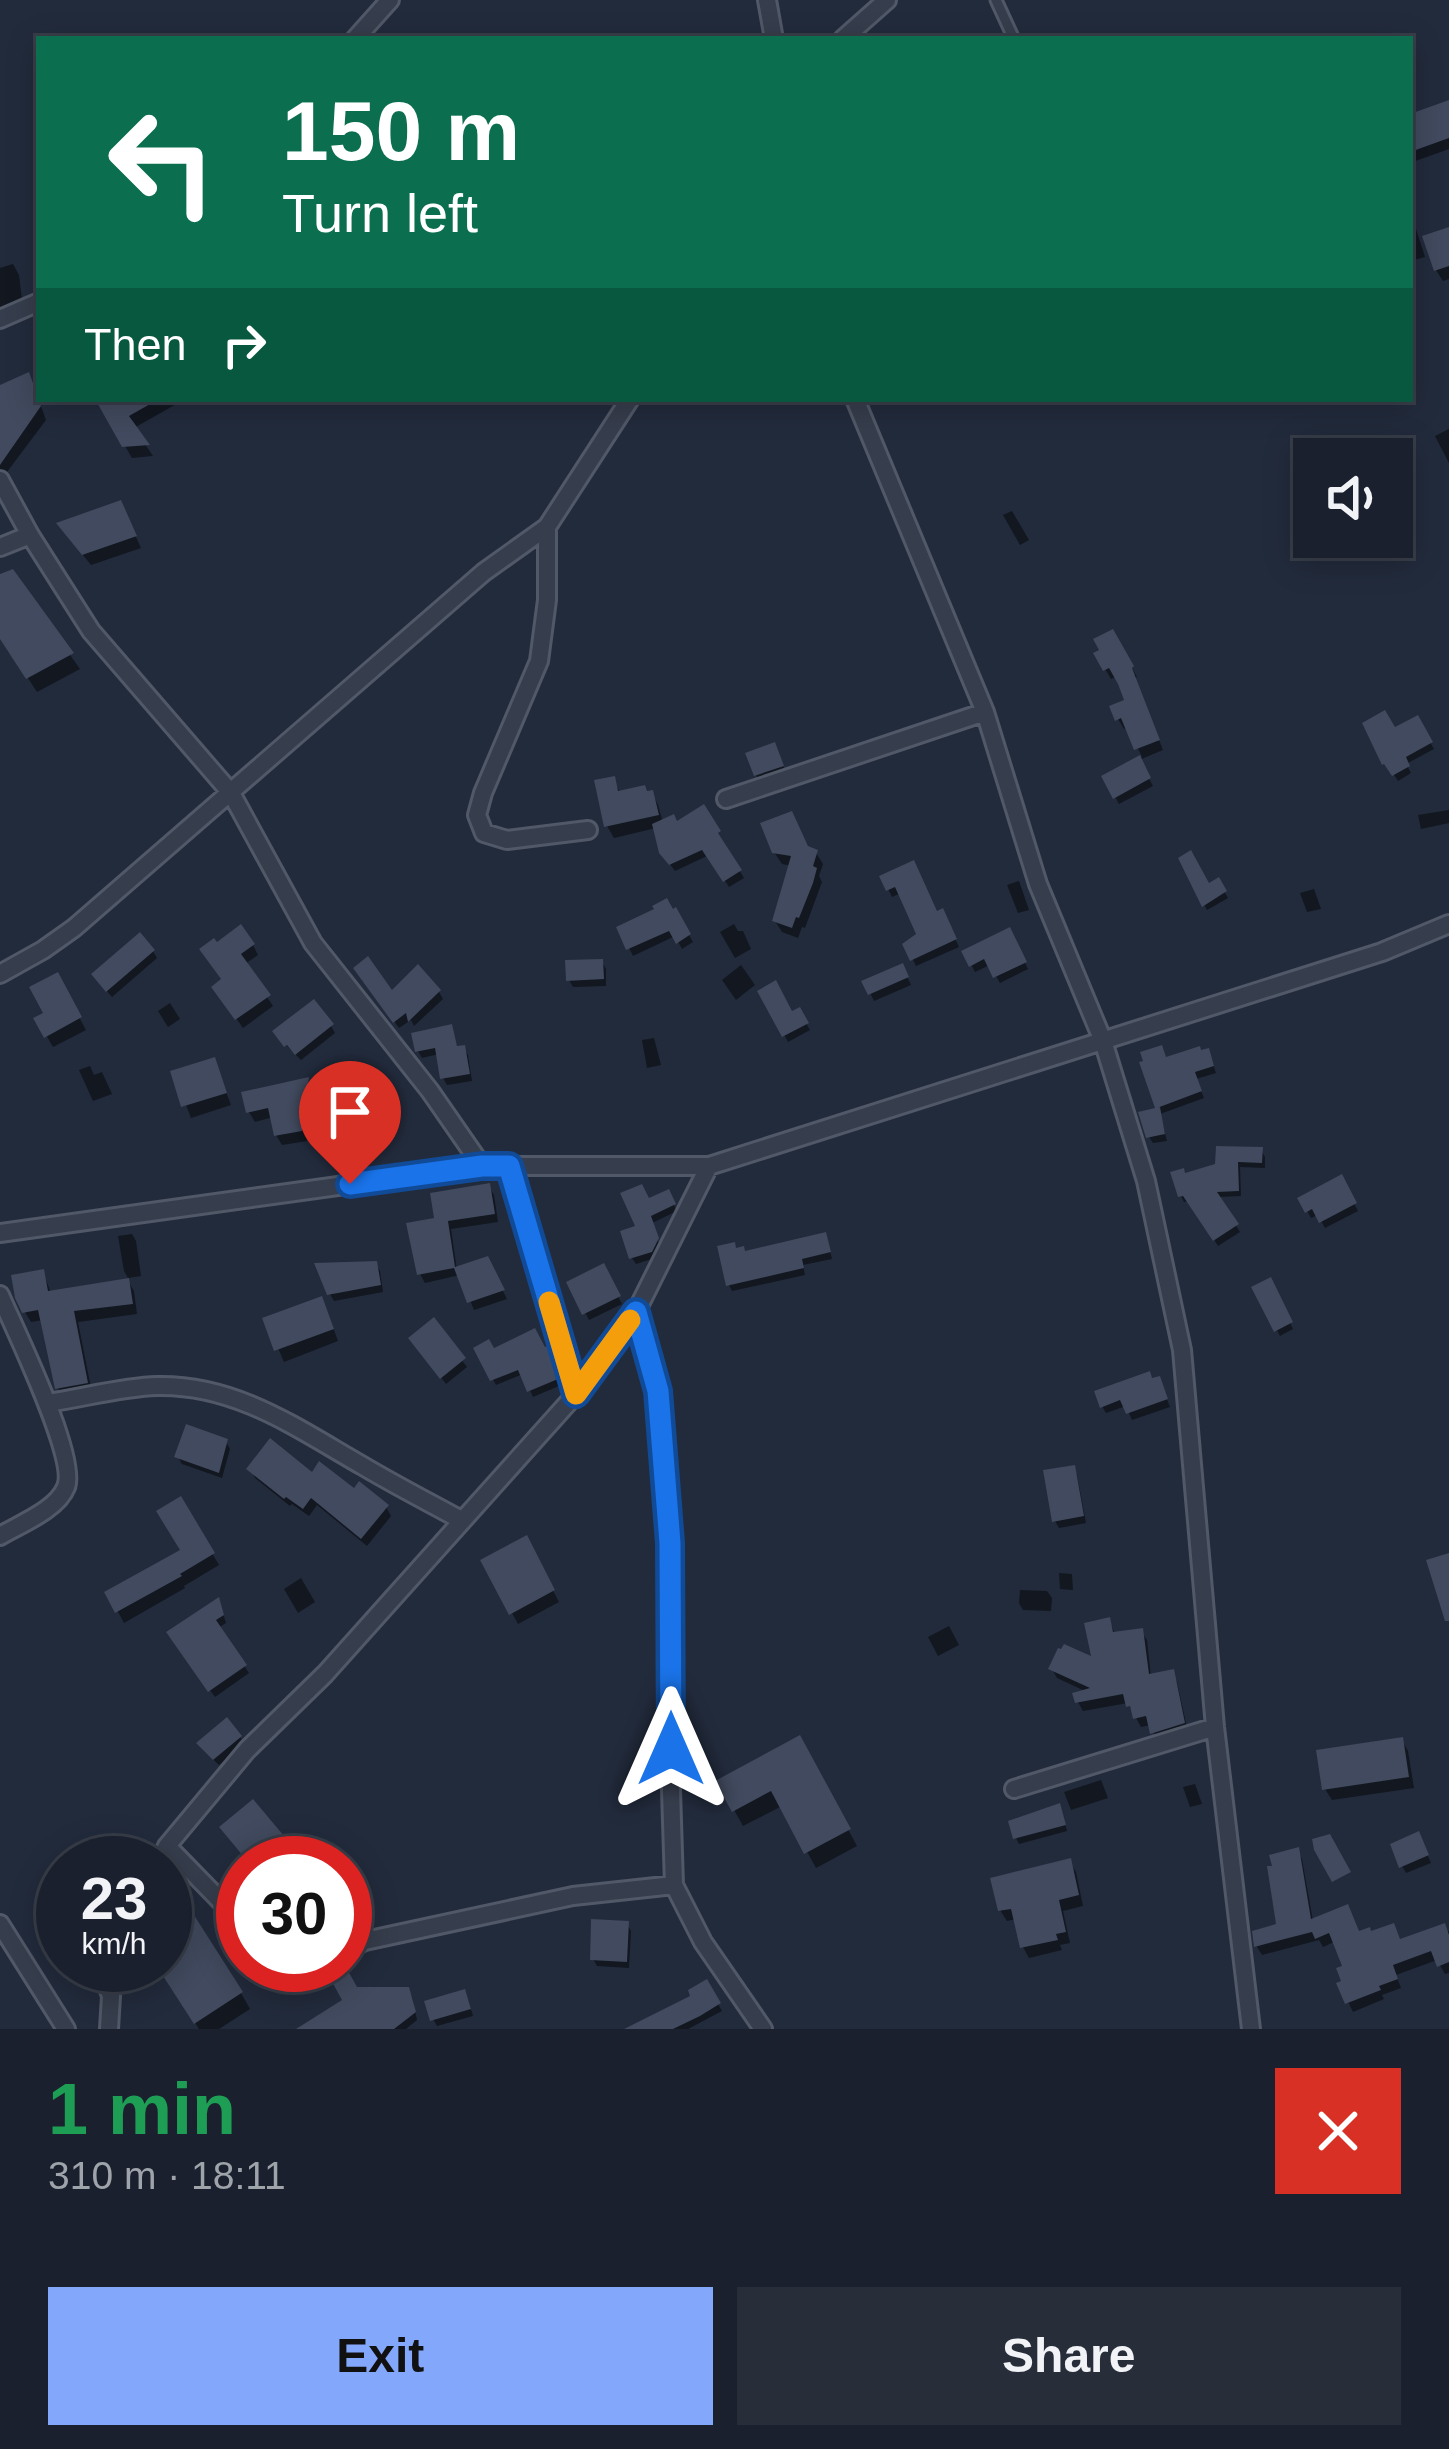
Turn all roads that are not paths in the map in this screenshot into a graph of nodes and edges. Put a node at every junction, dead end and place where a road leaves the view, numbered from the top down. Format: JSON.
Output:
{"nodes":[{"id":1,"x":390,"y":0,"type":"edge"},
{"id":2,"x":767,"y":0,"type":"edge"},
{"id":3,"x":887,"y":0,"type":"edge"},
{"id":4,"x":996,"y":0,"type":"edge"},
{"id":5,"x":358,"y":36,"type":"edge"},
{"id":6,"x":773,"y":36,"type":"edge"},
{"id":7,"x":846,"y":36,"type":"edge"},
{"id":8,"x":1013,"y":36,"type":"edge"},
{"id":9,"x":36,"y":303,"type":"edge"},
{"id":10,"x":0,"y":320,"type":"edge"},
{"id":11,"x":625,"y":402,"type":"edge"},
{"id":12,"x":857,"y":402,"type":"edge"},
{"id":13,"x":0,"y":480,"type":"edge"},
{"id":14,"x":547,"y":527,"type":"junction"},
{"id":15,"x":30,"y":535,"type":"junction"},
{"id":16,"x":0,"y":548,"type":"edge"},
{"id":17,"x":985,"y":712,"type":"junction"},
{"id":18,"x":231,"y":794,"type":"junction"},
{"id":19,"x":726,"y":800,"type":"dead end"},
{"id":20,"x":588,"y":830,"type":"dead end"},
{"id":21,"x":1449,"y":924,"type":"edge"},
{"id":22,"x":0,"y":974,"type":"edge"},
{"id":23,"x":1103,"y":1041,"type":"junction"},
{"id":24,"x":482,"y":1166,"type":"junction"},
{"id":25,"x":509,"y":1166,"type":"junction"},
{"id":26,"x":709,"y":1166,"type":"junction"},
{"id":27,"x":0,"y":1233,"type":"edge"},
{"id":28,"x":0,"y":1295,"type":"edge"},
{"id":29,"x":636,"y":1312,"type":"junction"},
{"id":30,"x":576,"y":1394,"type":"junction"},
{"id":31,"x":47,"y":1403,"type":"junction"},
{"id":32,"x":461,"y":1520,"type":"junction"},
{"id":33,"x":0,"y":1536,"type":"edge"},
{"id":34,"x":1215,"y":1727,"type":"junction"},
{"id":35,"x":1014,"y":1789,"type":"dead end"},
{"id":36,"x":178,"y":1836,"type":"edge"},
{"id":37,"x":192,"y":1879,"type":"edge"},
{"id":38,"x":674,"y":1885,"type":"junction"},
{"id":39,"x":216,"y":1900,"type":"edge"},
{"id":40,"x":0,"y":1924,"type":"edge"},
{"id":41,"x":372,"y":1940,"type":"edge"},
{"id":42,"x":110,"y":1992,"type":"edge"},
{"id":43,"x":66,"y":2029,"type":"edge"},
{"id":44,"x":109,"y":2029,"type":"edge"},
{"id":45,"x":763,"y":2029,"type":"edge"},
{"id":46,"x":1251,"y":2029,"type":"edge"}],
"edges":[{"from":1,"to":5,"type":"street"},
{"from":2,"to":6,"type":"street"},
{"from":3,"to":7,"type":"street"},
{"from":4,"to":8,"type":"lane"},
{"from":9,"to":10,"type":"street"},
{"from":11,"to":14,"type":"street"},
{"from":12,"to":17,"type":"street"},
{"from":13,"to":15,"type":"street"},
{"from":14,"to":18,"type":"street"},
{"from":14,"to":20,"type":"street"},
{"from":15,"to":16,"type":"street"},
{"from":15,"to":18,"type":"street"},
{"from":17,"to":19,"type":"street"},
{"from":17,"to":23,"type":"street"},
{"from":18,"to":22,"type":"street"},
{"from":18,"to":24,"type":"street"},
{"from":21,"to":23,"type":"street"},
{"from":23,"to":26,"type":"street"},
{"from":23,"to":34,"type":"street"},
{"from":24,"to":25,"type":"street"},
{"from":24,"to":27,"type":"street"},
{"from":25,"to":26,"type":"street"},
{"from":25,"to":30,"type":"street"},
{"from":26,"to":29,"type":"street"},
{"from":28,"to":31,"type":"street"},
{"from":29,"to":30,"type":"street"},
{"from":29,"to":38,"type":"street"},
{"from":30,"to":32,"type":"street"},
{"from":31,"to":32,"type":"street"},
{"from":31,"to":33,"type":"street"},
{"from":32,"to":36,"type":"street"},
{"from":34,"to":35,"type":"street"},
{"from":34,"to":46,"type":"street"},
{"from":37,"to":39,"type":"street"},
{"from":38,"to":41,"type":"street"},
{"from":38,"to":45,"type":"street"},
{"from":40,"to":43,"type":"street"},
{"from":42,"to":44,"type":"street"}]}
